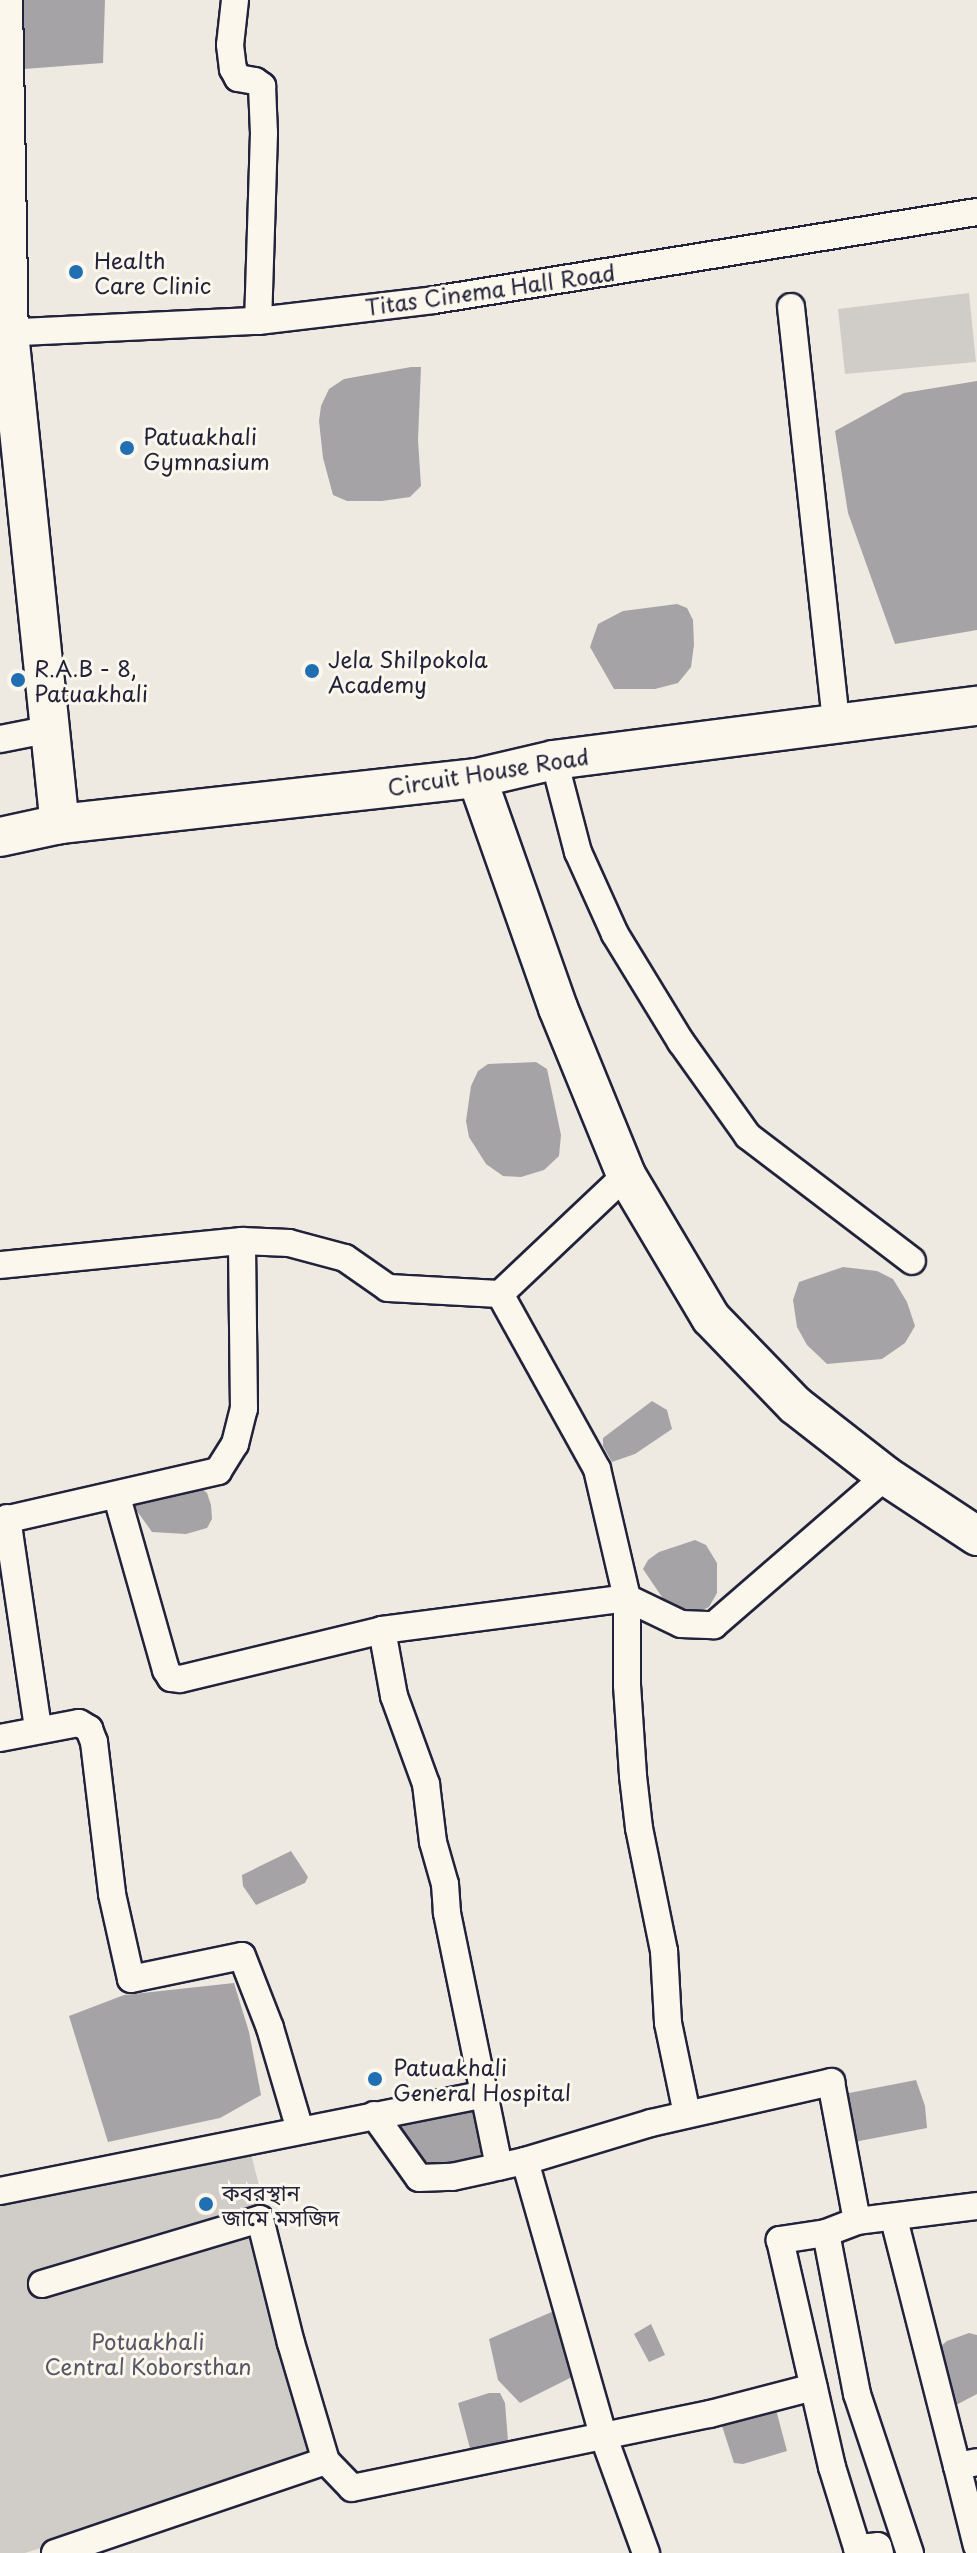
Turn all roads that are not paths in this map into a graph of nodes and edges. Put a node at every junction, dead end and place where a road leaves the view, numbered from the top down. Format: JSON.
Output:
{"nodes":[{"id":1,"x":3,"y":0,"type":"edge"},
{"id":2,"x":235,"y":0,"type":"edge"},
{"id":3,"x":977,"y":212,"type":"edge"},
{"id":4,"x":791,"y":307,"type":"dead end"},
{"id":5,"x":258,"y":321,"type":"junction"},
{"id":6,"x":5,"y":333,"type":"edge"},
{"id":7,"x":977,"y":706,"type":"edge"},
{"id":8,"x":836,"y":723,"type":"junction"},
{"id":9,"x":51,"y":729,"type":"junction"},
{"id":10,"x":0,"y":739,"type":"edge"},
{"id":11,"x":554,"y":760,"type":"junction"},
{"id":12,"x":477,"y":778,"type":"junction"},
{"id":13,"x":60,"y":824,"type":"junction"},
{"id":14,"x":0,"y":837,"type":"edge"},
{"id":15,"x":626,"y":1175,"type":"junction"},
{"id":16,"x":242,"y":1241,"type":"junction"},
{"id":17,"x":912,"y":1261,"type":"dead end"},
{"id":18,"x":0,"y":1265,"type":"edge"},
{"id":19,"x":500,"y":1294,"type":"junction"},
{"id":20,"x":886,"y":1476,"type":"junction"},
{"id":21,"x":117,"y":1497,"type":"junction"},
{"id":22,"x":4,"y":1520,"type":"edge"},
{"id":23,"x":977,"y":1536,"type":"edge"},
{"id":24,"x":627,"y":1598,"type":"junction"},
{"id":25,"x":382,"y":1630,"type":"junction"},
{"id":26,"x":38,"y":1729,"type":"junction"},
{"id":27,"x":0,"y":1738,"type":"edge"},
{"id":28,"x":484,"y":2094,"type":"junction"},
{"id":29,"x":687,"y":2114,"type":"junction"},
{"id":30,"x":374,"y":2115,"type":"junction"},
{"id":31,"x":300,"y":2130,"type":"junction"},
{"id":32,"x":525,"y":2161,"type":"junction"},
{"id":33,"x":499,"y":2167,"type":"junction"},
{"id":34,"x":0,"y":2191,"type":"edge"},
{"id":35,"x":977,"y":2206,"type":"edge"},
{"id":36,"x":857,"y":2221,"type":"junction"},
{"id":37,"x":896,"y":2227,"type":"dead end"},
{"id":38,"x":826,"y":2233,"type":"junction"},
{"id":39,"x":42,"y":2284,"type":"dead end"},
{"id":40,"x":814,"y":2387,"type":"junction"},
{"id":41,"x":603,"y":2435,"type":"junction"},
{"id":42,"x":326,"y":2461,"type":"junction"},
{"id":43,"x":967,"y":2464,"type":"edge"},
{"id":44,"x":977,"y":2546,"type":"edge"},
{"id":45,"x":55,"y":2553,"type":"edge"},
{"id":46,"x":646,"y":2553,"type":"edge"},
{"id":47,"x":880,"y":2553,"type":"edge"},
{"id":48,"x":910,"y":2553,"type":"edge"}],
"edges":[{"from":1,"to":6,"type":"street"},
{"from":2,"to":5,"type":"street"},
{"from":3,"to":5,"type":"street","name":"Titas Cinema Hall Road"},
{"from":4,"to":8,"type":"street"},
{"from":5,"to":6,"type":"street","name":"Titas Cinema Hall Road"},
{"from":6,"to":9,"type":"street"},
{"from":7,"to":8,"type":"street","name":"Circuit House Road"},
{"from":8,"to":11,"type":"street","name":"Circuit House Road"},
{"from":9,"to":10,"type":"street"},
{"from":9,"to":13,"type":"street"},
{"from":11,"to":12,"type":"street","name":"Circuit House Road"},
{"from":11,"to":17,"type":"street"},
{"from":12,"to":13,"type":"street","name":"Circuit House Road"},
{"from":12,"to":15,"type":"street"},
{"from":13,"to":14,"type":"street","name":"Circuit House Road"},
{"from":15,"to":19,"type":"street"},
{"from":15,"to":20,"type":"street"},
{"from":16,"to":18,"type":"street"},
{"from":16,"to":19,"type":"street"},
{"from":16,"to":21,"type":"street"},
{"from":19,"to":24,"type":"street"},
{"from":20,"to":23,"type":"street"},
{"from":20,"to":24,"type":"street"},
{"from":21,"to":22,"type":"street"},
{"from":21,"to":25,"type":"street"},
{"from":22,"to":26,"type":"street"},
{"from":24,"to":25,"type":"street"},
{"from":24,"to":29,"type":"street"},
{"from":25,"to":28,"type":"street"},
{"from":26,"to":27,"type":"street"},
{"from":26,"to":31,"type":"street"},
{"from":28,"to":30,"type":"street"},
{"from":28,"to":33,"type":"street"},
{"from":29,"to":32,"type":"street"},
{"from":29,"to":36,"type":"street"},
{"from":30,"to":31,"type":"street"},
{"from":30,"to":33,"type":"street"},
{"from":31,"to":34,"type":"street"},
{"from":32,"to":33,"type":"street"},
{"from":32,"to":41,"type":"street"},
{"from":35,"to":36,"type":"street"},
{"from":36,"to":38,"type":"street"},
{"from":37,"to":43,"type":"street"},
{"from":38,"to":40,"type":"street"},
{"from":38,"to":48,"type":"street"},
{"from":39,"to":42,"type":"street"},
{"from":40,"to":41,"type":"street"},
{"from":40,"to":47,"type":"street"},
{"from":41,"to":42,"type":"street"},
{"from":41,"to":46,"type":"street"},
{"from":42,"to":45,"type":"street"},
{"from":43,"to":44,"type":"street"}]}
